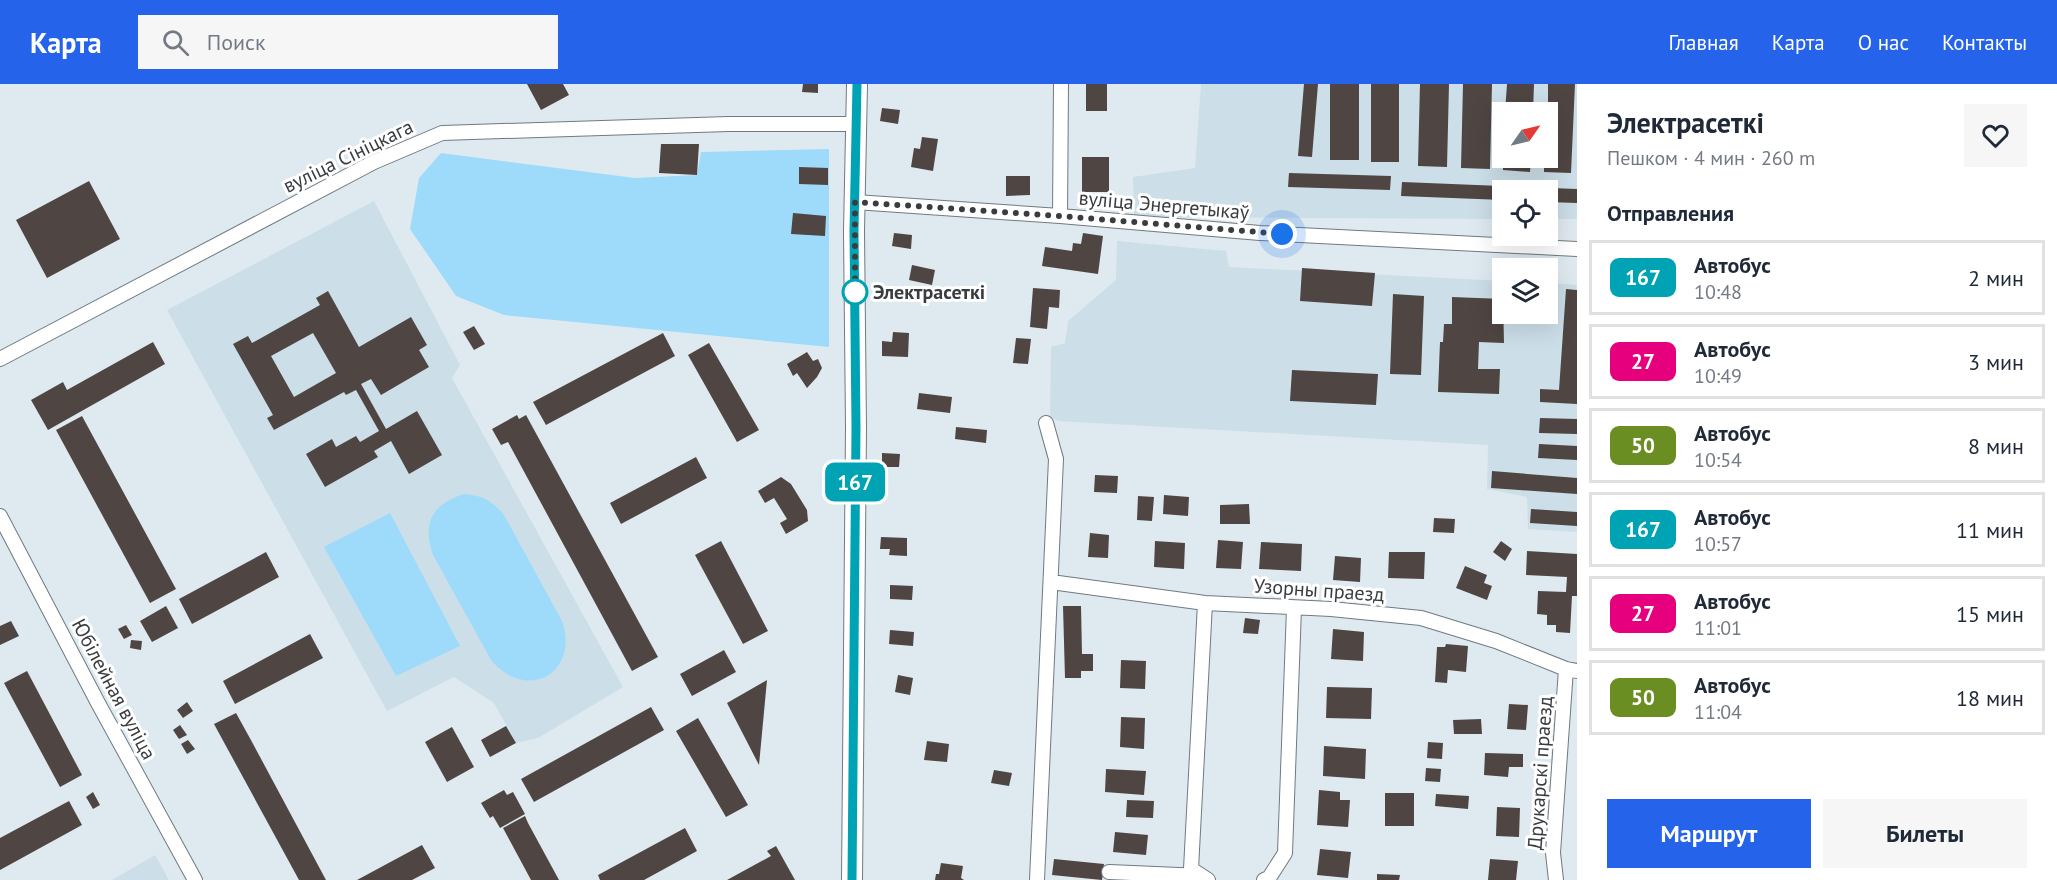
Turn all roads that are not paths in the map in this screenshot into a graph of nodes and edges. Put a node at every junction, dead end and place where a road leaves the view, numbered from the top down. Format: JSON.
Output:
{"nodes":[{"id":1,"x":857,"y":84,"type":"edge"},
{"id":2,"x":1061,"y":84,"type":"edge"},
{"id":3,"x":856,"y":124,"type":"junction"},
{"id":4,"x":855,"y":202,"type":"junction"},
{"id":5,"x":1060,"y":216,"type":"junction"},
{"id":6,"x":1577,"y":249,"type":"edge"},
{"id":7,"x":0,"y":359,"type":"edge"},
{"id":8,"x":1046,"y":423,"type":"dead end"},
{"id":9,"x":0,"y":516,"type":"edge"},
{"id":10,"x":1051,"y":582,"type":"junction"},
{"id":11,"x":1205,"y":603,"type":"junction"},
{"id":12,"x":1294,"y":608,"type":"junction"},
{"id":13,"x":1572,"y":670,"type":"edge"},
{"id":14,"x":1109,"y":872,"type":"dead end"},
{"id":15,"x":1205,"y":878,"type":"edge"},
{"id":16,"x":1270,"y":879,"type":"edge"},
{"id":17,"x":195,"y":880,"type":"edge"},
{"id":18,"x":852,"y":880,"type":"edge"},
{"id":19,"x":1037,"y":880,"type":"edge"},
{"id":20,"x":1556,"y":880,"type":"edge"}],
"edges":[{"from":1,"to":3,"type":"main road"},
{"from":2,"to":5,"type":"street"},
{"from":3,"to":4,"type":"main road"},
{"from":3,"to":7,"type":"street","name":"вуліца Сініцкага"},
{"from":4,"to":5,"type":"street","name":"вуліца Энергетыкаў"},
{"from":4,"to":18,"type":"main road"},
{"from":5,"to":6,"type":"street","name":"вуліца Энергетыкаў"},
{"from":8,"to":10,"type":"street"},
{"from":9,"to":17,"type":"street","name":"Юбілейная вуліца"},
{"from":10,"to":11,"type":"street","name":"Узорны праезд"},
{"from":10,"to":19,"type":"street"},
{"from":11,"to":12,"type":"street","name":"Узорны праезд"},
{"from":11,"to":15,"type":"street"},
{"from":12,"to":13,"type":"street","name":"Узорны праезд"},
{"from":12,"to":16,"type":"street"},
{"from":13,"to":20,"type":"street","name":"Друкарскі праезд"},
{"from":14,"to":15,"type":"street"}]}
